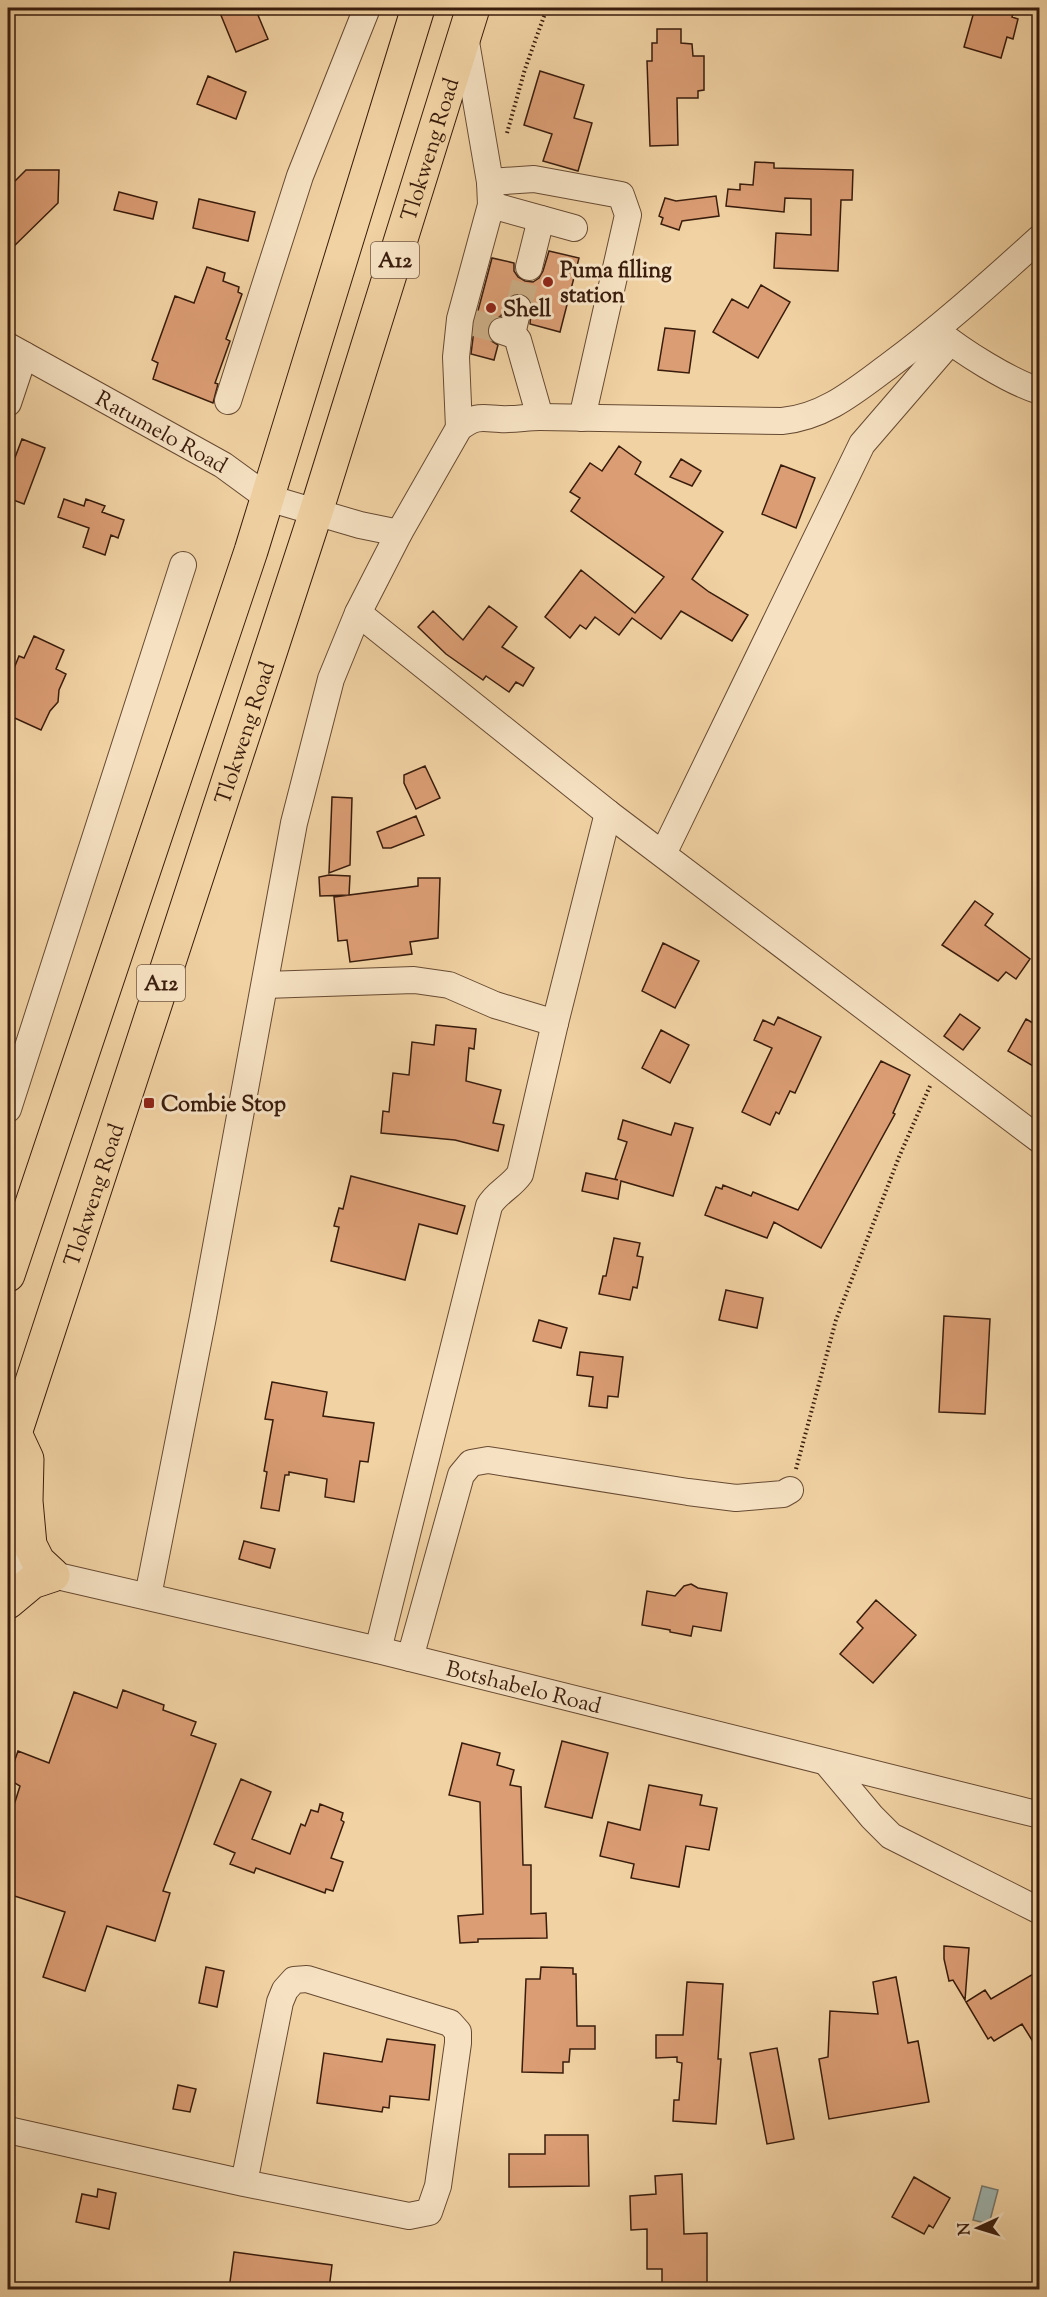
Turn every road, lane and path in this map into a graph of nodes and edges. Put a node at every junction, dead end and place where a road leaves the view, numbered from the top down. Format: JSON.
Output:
{"nodes":[{"id":1,"x":368,"y":8,"type":"edge"},
{"id":2,"x":418,"y":8,"type":"edge"},
{"id":3,"x":547,"y":8,"type":"edge"},
{"id":4,"x":469,"y":21,"type":"edge"},
{"id":5,"x":506,"y":141,"type":"dead end"},
{"id":6,"x":490,"y":193,"type":"junction"},
{"id":7,"x":541,"y":219,"type":"junction"},
{"id":8,"x":574,"y":228,"type":"dead end"},
{"id":9,"x":1040,"y":238,"type":"edge"},
{"id":10,"x":529,"y":267,"type":"tunnel mouth"},
{"id":11,"x":518,"y":308,"type":"tunnel mouth"},
{"id":12,"x":943,"y":336,"type":"junction"},
{"id":13,"x":16,"y":351,"type":"edge"},
{"id":14,"x":1040,"y":392,"type":"edge"},
{"id":15,"x":228,"y":401,"type":"dead end"},
{"id":16,"x":8,"y":403,"type":"edge"},
{"id":17,"x":540,"y":417,"type":"junction"},
{"id":18,"x":582,"y":418,"type":"junction"},
{"id":19,"x":459,"y":428,"type":"junction"},
{"id":20,"x":268,"y":498,"type":"junction"},
{"id":21,"x":316,"y":512,"type":"junction"},
{"id":22,"x":399,"y":533,"type":"junction"},
{"id":23,"x":183,"y":565,"type":"dead end"},
{"id":24,"x":358,"y":613,"type":"junction"},
{"id":25,"x":609,"y":813,"type":"junction"},
{"id":26,"x":663,"y":854,"type":"junction"},
{"id":27,"x":265,"y":985,"type":"junction"},
{"id":28,"x":555,"y":1023,"type":"junction"},
{"id":29,"x":940,"y":1063,"type":"junction"},
{"id":30,"x":8,"y":1109,"type":"edge"},
{"id":31,"x":1040,"y":1140,"type":"edge"},
{"id":32,"x":8,"y":1275,"type":"edge"},
{"id":33,"x":11,"y":1443,"type":"edge"},
{"id":34,"x":790,"y":1490,"type":"joint"},
{"id":35,"x":8,"y":1561,"type":"edge"},
{"id":36,"x":52,"y":1575,"type":"junction"},
{"id":37,"x":148,"y":1596,"type":"junction"},
{"id":38,"x":8,"y":1602,"type":"edge"},
{"id":39,"x":378,"y":1650,"type":"junction"},
{"id":40,"x":410,"y":1658,"type":"junction"},
{"id":41,"x":826,"y":1762,"type":"junction"},
{"id":42,"x":1040,"y":1815,"type":"edge"},
{"id":43,"x":1040,"y":1911,"type":"edge"},
{"id":44,"x":8,"y":2130,"type":"edge"},
{"id":45,"x":244,"y":2183,"type":"junction"}],
"edges":[{"from":1,"to":15,"type":"street"},
{"from":2,"to":20,"type":"main road","number":"A12"},
{"from":3,"to":5,"type":"path"},
{"from":4,"to":6,"type":"street"},
{"from":4,"to":21,"type":"main road","name":"Tlokweng Road","number":"A12"},
{"from":6,"to":7,"type":"street"},
{"from":6,"to":18,"type":"street"},
{"from":6,"to":19,"type":"street"},
{"from":7,"to":8,"type":"street"},
{"from":7,"to":10,"type":"street"},
{"from":9,"to":12,"type":"street"},
{"from":11,"to":17,"type":"street"},
{"from":12,"to":14,"type":"street"},
{"from":12,"to":18,"type":"street"},
{"from":12,"to":26,"type":"street"},
{"from":13,"to":16,"type":"street"},
{"from":13,"to":20,"type":"street","name":"Ratumelo Road"},
{"from":17,"to":18,"type":"street"},
{"from":17,"to":19,"type":"street"},
{"from":19,"to":22,"type":"street"},
{"from":20,"to":21,"type":"street","name":"Ratumelo Road"},
{"from":20,"to":32,"type":"main road","number":"A12"},
{"from":21,"to":22,"type":"street","name":"Ratumelo Road"},
{"from":21,"to":33,"type":"main road","name":"Tlokweng Road","number":"A12"},
{"from":22,"to":24,"type":"street"},
{"from":23,"to":30,"type":"street"},
{"from":24,"to":25,"type":"street"},
{"from":24,"to":27,"type":"street"},
{"from":25,"to":26,"type":"street"},
{"from":25,"to":28,"type":"street"},
{"from":26,"to":29,"type":"street"},
{"from":27,"to":28,"type":"street"},
{"from":27,"to":37,"type":"street"},
{"from":28,"to":39,"type":"street"},
{"from":29,"to":31,"type":"street"},
{"from":29,"to":34,"type":"path"},
{"from":33,"to":36,"type":"main road"},
{"from":34,"to":40,"type":"street"},
{"from":35,"to":36,"type":"street","name":"Botshabelo Road"},
{"from":36,"to":37,"type":"street","name":"Botshabelo Road"},
{"from":36,"to":38,"type":"main road"},
{"from":37,"to":39,"type":"street","name":"Botshabelo Road"},
{"from":39,"to":40,"type":"street","name":"Botshabelo Road"},
{"from":40,"to":41,"type":"street","name":"Botshabelo Road"},
{"from":41,"to":42,"type":"street","name":"Botshabelo Road"},
{"from":41,"to":43,"type":"street"},
{"from":44,"to":45,"type":"street"},
{"from":45,"to":45,"type":"street"}]}
